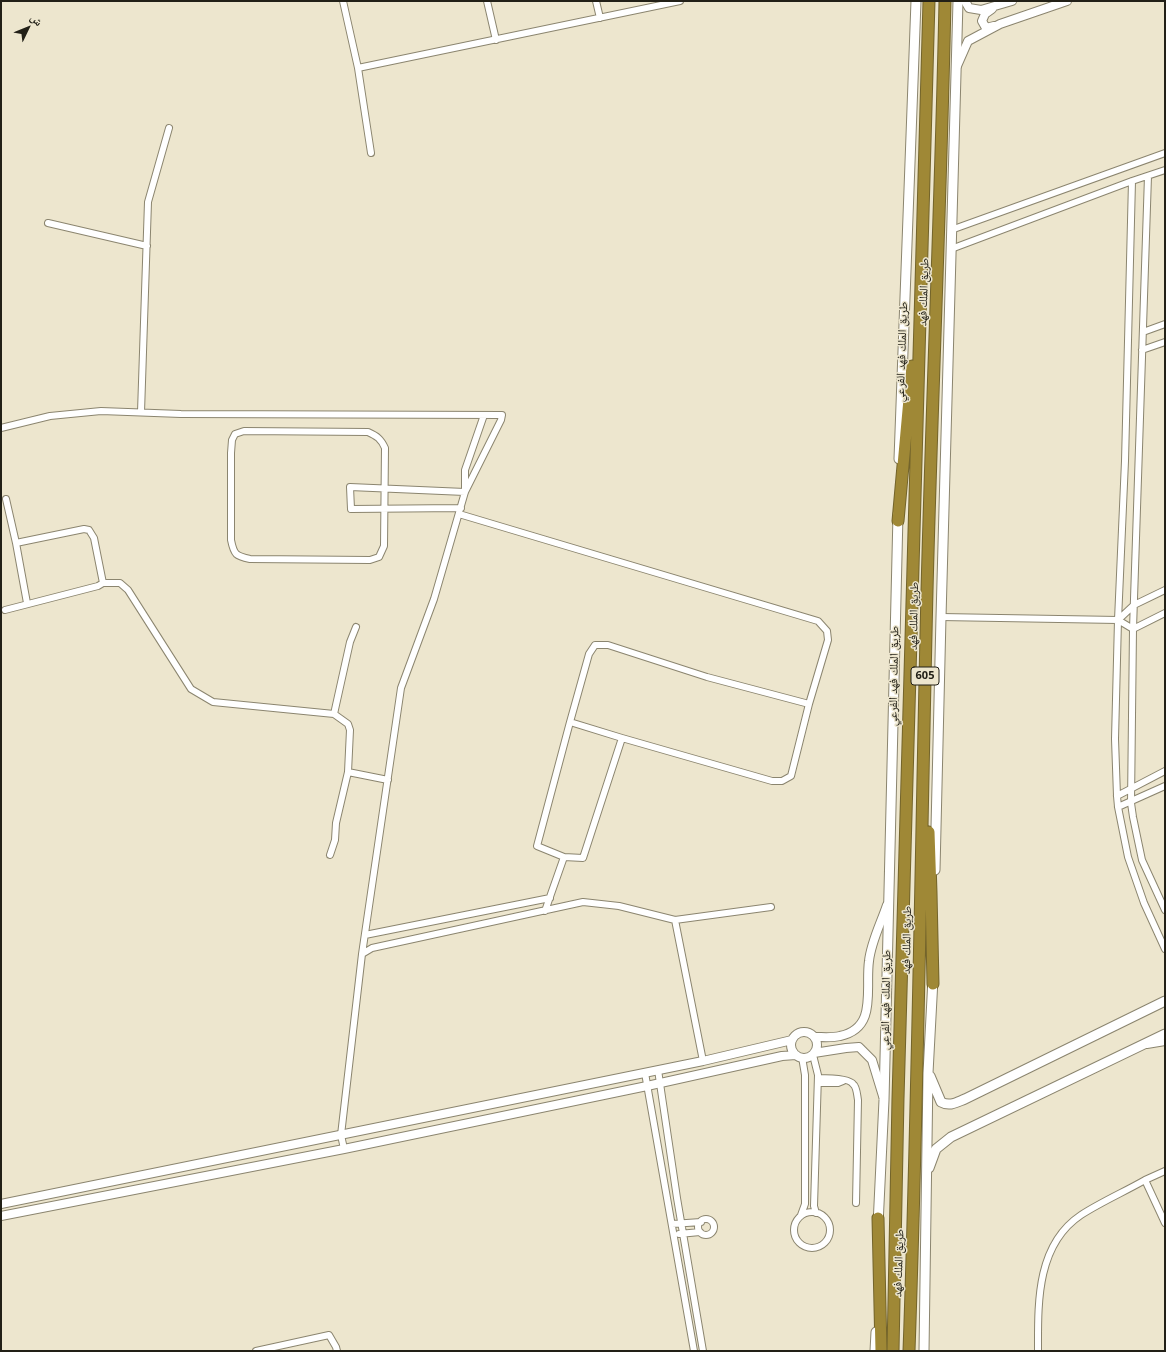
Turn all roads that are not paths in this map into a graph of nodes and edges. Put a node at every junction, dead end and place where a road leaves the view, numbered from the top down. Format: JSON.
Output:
{"nodes":[{"id":1,"x":343,"y":1,"type":"edge"},
{"id":2,"x":488,"y":1,"type":"edge"},
{"id":3,"x":596,"y":1,"type":"edge"},
{"id":4,"x":680,"y":1,"type":"edge"},
{"id":5,"x":916,"y":1,"type":"edge"},
{"id":6,"x":929,"y":1,"type":"edge"},
{"id":7,"x":945,"y":1,"type":"edge"},
{"id":8,"x":958,"y":1,"type":"edge"},
{"id":9,"x":965,"y":1,"type":"edge"},
{"id":10,"x":1012,"y":1,"type":"edge"},
{"id":11,"x":1067,"y":1,"type":"edge"},
{"id":12,"x":998,"y":6,"type":"junction"},
{"id":13,"x":600,"y":18,"type":"junction"},
{"id":14,"x":1000,"y":24,"type":"junction"},
{"id":15,"x":496,"y":40,"type":"junction"},
{"id":16,"x":358,"y":68,"type":"junction"},
{"id":17,"x":956,"y":68,"type":"junction"},
{"id":18,"x":169,"y":128,"type":"dead end"},
{"id":19,"x":1165,"y":152,"type":"edge"},
{"id":20,"x":371,"y":153,"type":"dead end"},
{"id":21,"x":1165,"y":170,"type":"edge"},
{"id":22,"x":1148,"y":176,"type":"junction"},
{"id":23,"x":1132,"y":181,"type":"junction"},
{"id":24,"x":48,"y":223,"type":"dead end"},
{"id":25,"x":951,"y":230,"type":"junction"},
{"id":26,"x":147,"y":246,"type":"junction"},
{"id":27,"x":951,"y":250,"type":"junction"},
{"id":28,"x":921,"y":252,"type":"junction"},
{"id":29,"x":1165,"y":324,"type":"edge"},
{"id":30,"x":1143,"y":332,"type":"junction"},
{"id":31,"x":1165,"y":342,"type":"edge"},
{"id":32,"x":1142,"y":350,"type":"junction"},
{"id":33,"x":141,"y":412,"type":"junction"},
{"id":34,"x":484,"y":415,"type":"junction"},
{"id":35,"x":1,"y":428,"type":"edge"},
{"id":36,"x":384,"y":489,"type":"junction"},
{"id":37,"x":465,"y":492,"type":"junction"},
{"id":38,"x":6,"y":499,"type":"dead end"},
{"id":39,"x":384,"y":508,"type":"junction"},
{"id":40,"x":460,"y":511,"type":"junction"},
{"id":41,"x":898,"y":521,"type":"junction"},
{"id":42,"x":16,"y":543,"type":"junction"},
{"id":43,"x":103,"y":583,"type":"junction"},
{"id":44,"x":1165,"y":590,"type":"edge"},
{"id":45,"x":27,"y":603,"type":"junction"},
{"id":46,"x":1134,"y":605,"type":"junction"},
{"id":47,"x":5,"y":610,"type":"dead end"},
{"id":48,"x":1165,"y":613,"type":"edge"},
{"id":49,"x":941,"y":617,"type":"junction"},
{"id":50,"x":1118,"y":620,"type":"junction"},
{"id":51,"x":356,"y":627,"type":"dead end"},
{"id":52,"x":1133,"y":629,"type":"junction"},
{"id":53,"x":925,"y":674,"type":"junction"},
{"id":54,"x":809,"y":704,"type":"junction"},
{"id":55,"x":334,"y":714,"type":"junction"},
{"id":56,"x":570,"y":722,"type":"junction"},
{"id":57,"x":622,"y":738,"type":"junction"},
{"id":58,"x":1165,"y":771,"type":"edge"},
{"id":59,"x":348,"y":772,"type":"junction"},
{"id":60,"x":388,"y":780,"type":"junction"},
{"id":61,"x":1165,"y":786,"type":"edge"},
{"id":62,"x":1131,"y":788,"type":"junction"},
{"id":63,"x":1117,"y":796,"type":"junction"},
{"id":64,"x":1131,"y":802,"type":"junction"},
{"id":65,"x":1118,"y":808,"type":"junction"},
{"id":66,"x":330,"y":855,"type":"dead end"},
{"id":67,"x":564,"y":857,"type":"junction"},
{"id":68,"x":550,"y":898,"type":"junction"},
{"id":69,"x":889,"y":898,"type":"junction"},
{"id":70,"x":771,"y":907,"type":"dead end"},
{"id":71,"x":1165,"y":910,"type":"edge"},
{"id":72,"x":545,"y":911,"type":"junction"},
{"id":73,"x":675,"y":920,"type":"junction"},
{"id":74,"x":365,"y":935,"type":"junction"},
{"id":75,"x":1165,"y":949,"type":"edge"},
{"id":76,"x":362,"y":954,"type":"junction"},
{"id":77,"x":933,"y":984,"type":"junction"},
{"id":78,"x":1165,"y":1001,"type":"edge"},
{"id":79,"x":1165,"y":1034,"type":"edge"},
{"id":80,"x":815,"y":1037,"type":"junction"},
{"id":81,"x":792,"y":1040,"type":"junction"},
{"id":82,"x":1165,"y":1042,"type":"edge"},
{"id":83,"x":1142,"y":1045,"type":"junction"},
{"id":84,"x":814,"y":1054,"type":"junction"},
{"id":85,"x":799,"y":1056,"type":"junction"},
{"id":86,"x":704,"y":1061,"type":"junction"},
{"id":87,"x":658,"y":1070,"type":"junction"},
{"id":88,"x":645,"y":1073,"type":"junction"},
{"id":89,"x":928,"y":1073,"type":"junction"},
{"id":90,"x":818,"y":1080,"type":"junction"},
{"id":91,"x":660,"y":1083,"type":"junction"},
{"id":92,"x":647,"y":1086,"type":"junction"},
{"id":93,"x":884,"y":1100,"type":"junction"},
{"id":94,"x":806,"y":1108,"type":"junction"},
{"id":95,"x":818,"y":1108,"type":"junction"},
{"id":96,"x":341,"y":1135,"type":"junction"},
{"id":97,"x":344,"y":1148,"type":"junction"},
{"id":98,"x":805,"y":1162,"type":"junction"},
{"id":99,"x":816,"y":1163,"type":"junction"},
{"id":100,"x":1165,"y":1171,"type":"edge"},
{"id":101,"x":927,"y":1173,"type":"junction"},
{"id":102,"x":1145,"y":1180,"type":"junction"},
{"id":103,"x":856,"y":1203,"type":"dead end"},
{"id":104,"x":1,"y":1204,"type":"edge"},
{"id":105,"x":816,"y":1213,"type":"junction"},
{"id":106,"x":802,"y":1215,"type":"junction"},
{"id":107,"x":1,"y":1216,"type":"edge"},
{"id":108,"x":878,"y":1218,"type":"junction"},
{"id":109,"x":701,"y":1222,"type":"junction"},
{"id":110,"x":1165,"y":1223,"type":"edge"},
{"id":111,"x":672,"y":1224,"type":"junction"},
{"id":112,"x":681,"y":1224,"type":"junction"},
{"id":113,"x":700,"y":1232,"type":"junction"},
{"id":114,"x":683,"y":1233,"type":"junction"},
{"id":115,"x":674,"y":1235,"type":"junction"},
{"id":116,"x":256,"y":1351,"type":"edge"},
{"id":117,"x":337,"y":1351,"type":"edge"},
{"id":118,"x":694,"y":1351,"type":"edge"},
{"id":119,"x":703,"y":1351,"type":"edge"},
{"id":120,"x":875,"y":1351,"type":"edge"},
{"id":121,"x":881,"y":1351,"type":"edge"},
{"id":122,"x":893,"y":1351,"type":"edge"},
{"id":123,"x":909,"y":1351,"type":"edge"},
{"id":124,"x":924,"y":1351,"type":"edge"},
{"id":125,"x":1038,"y":1351,"type":"edge"}],
"edges":[{"from":1,"to":16,"type":"street"},
{"from":2,"to":15,"type":"street"},
{"from":3,"to":13,"type":"street"},
{"from":4,"to":13,"type":"street"},
{"from":5,"to":41,"type":"main road","name":"طريق الملك فهد الفرعي"},
{"from":6,"to":28,"type":"highway","name":"طريق الملك فهد","number":"605"},
{"from":7,"to":53,"type":"highway","name":"طريق الملك فهد","number":"605"},
{"from":8,"to":17,"type":"main road"},
{"from":9,"to":12,"type":"street"},
{"from":10,"to":12,"type":"street"},
{"from":11,"to":14,"type":"street"},
{"from":12,"to":14,"type":"street"},
{"from":13,"to":15,"type":"street"},
{"from":14,"to":17,"type":"street"},
{"from":15,"to":16,"type":"street"},
{"from":16,"to":20,"type":"street"},
{"from":17,"to":25,"type":"main road"},
{"from":18,"to":26,"type":"street"},
{"from":19,"to":25,"type":"street"},
{"from":21,"to":22,"type":"street"},
{"from":22,"to":23,"type":"street"},
{"from":22,"to":30,"type":"street"},
{"from":23,"to":27,"type":"street"},
{"from":23,"to":50,"type":"street"},
{"from":24,"to":26,"type":"street"},
{"from":25,"to":27,"type":"main road"},
{"from":26,"to":33,"type":"street"},
{"from":27,"to":49,"type":"main road"},
{"from":28,"to":41,"type":"highway"},
{"from":28,"to":122,"type":"highway","name":"طريق الملك فهد","number":"605"},
{"from":29,"to":30,"type":"street"},
{"from":30,"to":32,"type":"street"},
{"from":31,"to":32,"type":"street"},
{"from":32,"to":46,"type":"street"},
{"from":33,"to":34,"type":"street"},
{"from":33,"to":35,"type":"street"},
{"from":34,"to":37,"type":"street"},
{"from":34,"to":37,"type":"street"},
{"from":36,"to":37,"type":"street"},
{"from":36,"to":39,"type":"street"},
{"from":36,"to":39,"type":"street"},
{"from":36,"to":39,"type":"street"},
{"from":37,"to":40,"type":"street"},
{"from":38,"to":42,"type":"street"},
{"from":39,"to":40,"type":"street"},
{"from":40,"to":54,"type":"street"},
{"from":40,"to":60,"type":"street"},
{"from":41,"to":69,"type":"main road","name":"طريق الملك فهد الفرعي"},
{"from":42,"to":43,"type":"street"},
{"from":42,"to":45,"type":"street"},
{"from":43,"to":45,"type":"street"},
{"from":43,"to":55,"type":"street"},
{"from":44,"to":46,"type":"street"},
{"from":45,"to":47,"type":"street"},
{"from":46,"to":50,"type":"street"},
{"from":46,"to":52,"type":"street"},
{"from":48,"to":52,"type":"street"},
{"from":49,"to":50,"type":"street"},
{"from":49,"to":77,"type":"main road"},
{"from":50,"to":52,"type":"street"},
{"from":50,"to":63,"type":"street"},
{"from":51,"to":55,"type":"street"},
{"from":52,"to":62,"type":"street"},
{"from":53,"to":77,"type":"highway"},
{"from":53,"to":123,"type":"highway","name":"طريق الملك فهد","number":"605"},
{"from":54,"to":56,"type":"street"},
{"from":54,"to":57,"type":"street"},
{"from":55,"to":59,"type":"street"},
{"from":56,"to":57,"type":"street"},
{"from":56,"to":67,"type":"street"},
{"from":57,"to":67,"type":"street"},
{"from":58,"to":62,"type":"street"},
{"from":59,"to":60,"type":"street"},
{"from":59,"to":66,"type":"street"},
{"from":60,"to":74,"type":"street"},
{"from":61,"to":64,"type":"street"},
{"from":62,"to":63,"type":"street"},
{"from":62,"to":64,"type":"street"},
{"from":63,"to":65,"type":"street"},
{"from":64,"to":65,"type":"street"},
{"from":64,"to":71,"type":"street"},
{"from":65,"to":75,"type":"street"},
{"from":67,"to":68,"type":"street"},
{"from":68,"to":72,"type":"street"},
{"from":68,"to":74,"type":"street"},
{"from":69,"to":80,"type":"street"},
{"from":69,"to":93,"type":"main road","name":"طريق الملك فهد الفرعي"},
{"from":70,"to":73,"type":"street"},
{"from":72,"to":73,"type":"street"},
{"from":72,"to":76,"type":"street"},
{"from":73,"to":86,"type":"street"},
{"from":74,"to":76,"type":"street"},
{"from":76,"to":96,"type":"street"},
{"from":77,"to":89,"type":"main road"},
{"from":78,"to":89,"type":"main road"},
{"from":79,"to":83,"type":"main road"},
{"from":80,"to":81,"type":"street"},
{"from":80,"to":84,"type":"street"},
{"from":81,"to":85,"type":"street"},
{"from":81,"to":86,"type":"street"},
{"from":82,"to":83,"type":"street"},
{"from":83,"to":101,"type":"main road"},
{"from":84,"to":85,"type":"street"},
{"from":84,"to":90,"type":"street"},
{"from":84,"to":93,"type":"street"},
{"from":85,"to":91,"type":"street"},
{"from":85,"to":94,"type":"street"},
{"from":86,"to":87,"type":"street"},
{"from":87,"to":88,"type":"street"},
{"from":87,"to":91,"type":"street"},
{"from":88,"to":92,"type":"street"},
{"from":88,"to":96,"type":"street"},
{"from":89,"to":101,"type":"main road"},
{"from":90,"to":95,"type":"street"},
{"from":90,"to":103,"type":"street"},
{"from":91,"to":92,"type":"street"},
{"from":91,"to":112,"type":"street"},
{"from":92,"to":97,"type":"street"},
{"from":92,"to":111,"type":"street"},
{"from":93,"to":108,"type":"main road","name":"طريق الملك فهد الفرعي"},
{"from":94,"to":95,"type":"street"},
{"from":94,"to":98,"type":"street"},
{"from":95,"to":99,"type":"street"},
{"from":96,"to":97,"type":"street"},
{"from":96,"to":104,"type":"street"},
{"from":97,"to":107,"type":"street"},
{"from":98,"to":99,"type":"street"},
{"from":98,"to":106,"type":"street"},
{"from":99,"to":105,"type":"street"},
{"from":100,"to":102,"type":"street"},
{"from":101,"to":124,"type":"main road"},
{"from":102,"to":110,"type":"street"},
{"from":102,"to":125,"type":"street"},
{"from":105,"to":106,"type":"street"},
{"from":105,"to":106,"type":"street"},
{"from":108,"to":120,"type":"main road","name":"طريق الملك فهد الفرعي"},
{"from":108,"to":121,"type":"highway"},
{"from":109,"to":112,"type":"street"},
{"from":109,"to":113,"type":"street"},
{"from":109,"to":113,"type":"street"},
{"from":111,"to":112,"type":"street"},
{"from":111,"to":115,"type":"street"},
{"from":112,"to":114,"type":"street"},
{"from":113,"to":114,"type":"street"},
{"from":114,"to":115,"type":"street"},
{"from":114,"to":119,"type":"street"},
{"from":115,"to":118,"type":"street"},
{"from":116,"to":117,"type":"street"}]}
